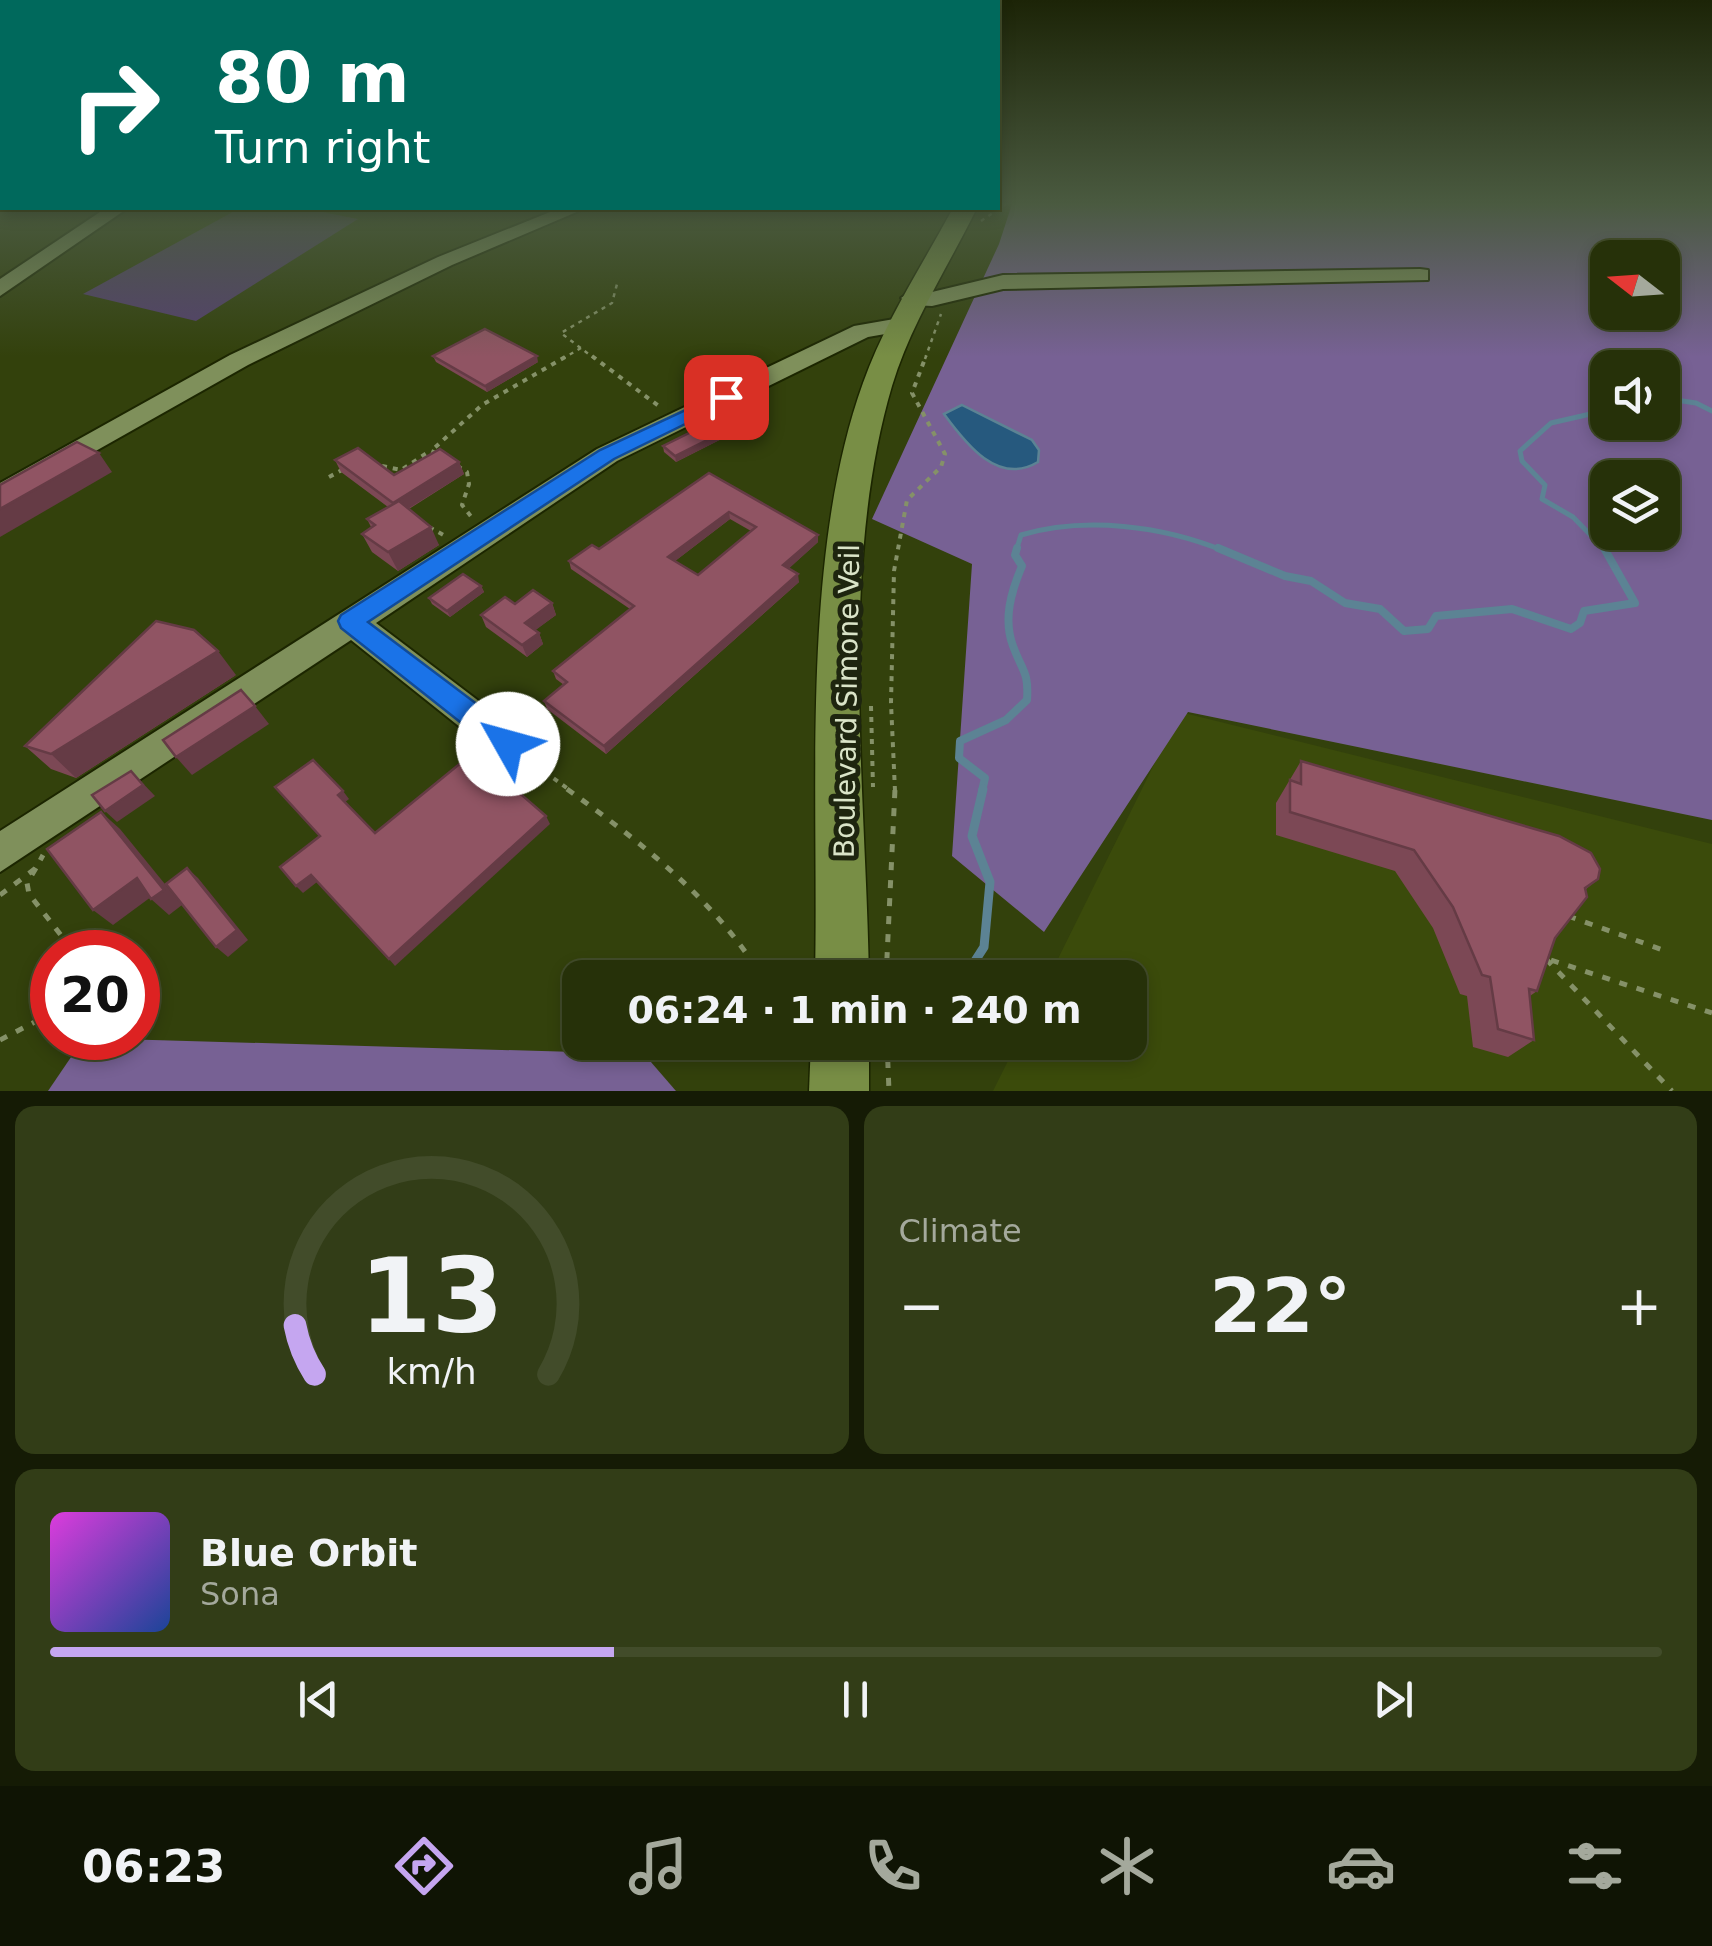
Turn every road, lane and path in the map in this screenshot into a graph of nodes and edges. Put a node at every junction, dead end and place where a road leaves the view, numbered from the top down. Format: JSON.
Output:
{"nodes":[{"id":1,"x":50,"y":255,"type":"edge"},
{"id":2,"x":460,"y":255,"type":"edge"},
{"id":3,"x":946,"y":255,"type":"edge"},
{"id":4,"x":1420,"y":275,"type":"dead end"},
{"id":5,"x":617,"y":284,"type":"dead end"},
{"id":6,"x":0,"y":289,"type":"edge"},
{"id":7,"x":914,"y":307,"type":"junction"},
{"id":8,"x":581,"y":348,"type":"junction"},
{"id":9,"x":657,"y":430,"type":"junction"},
{"id":10,"x":432,"y":451,"type":"junction"},
{"id":11,"x":444,"y":458,"type":"edge"},
{"id":12,"x":370,"y":459,"type":"edge"},
{"id":13,"x":456,"y":465,"type":"edge"},
{"id":14,"x":345,"y":468,"type":"edge"},
{"id":15,"x":329,"y":477,"type":"dead end"},
{"id":16,"x":0,"y":495,"type":"edge"},
{"id":17,"x":488,"y":532,"type":"junction"},
{"id":18,"x":350,"y":621,"type":"junction"},
{"id":19,"x":871,"y":688,"type":"dead end"},
{"id":20,"x":508,"y":744,"type":"joint"},
{"id":21,"x":874,"y":802,"type":"dead end"},
{"id":22,"x":0,"y":854,"type":"edge"},
{"id":23,"x":36,"y":868,"type":"dead end"},
{"id":24,"x":1561,"y":914,"type":"edge"},
{"id":25,"x":57,"y":930,"type":"edge"},
{"id":26,"x":1662,"y":950,"type":"dead end"},
{"id":27,"x":754,"y":960,"type":"edge"},
{"id":28,"x":842,"y":960,"type":"edge"},
{"id":29,"x":887,"y":960,"type":"edge"},
{"id":30,"x":1712,"y":1013,"type":"edge"},
{"id":31,"x":30,"y":1024,"type":"edge"},
{"id":32,"x":0,"y":1040,"type":"edge"},
{"id":33,"x":840,"y":1060,"type":"edge"},
{"id":34,"x":888,"y":1060,"type":"edge"},
{"id":35,"x":840,"y":1091,"type":"edge"},
{"id":36,"x":890,"y":1091,"type":"edge"},
{"id":37,"x":1672,"y":1091,"type":"edge"}],
"edges":[{"from":1,"to":6,"type":"street"},
{"from":2,"to":16,"type":"street"},
{"from":3,"to":7,"type":"main road","name":"Boulevard Simone Veil"},
{"from":4,"to":7,"type":"street"},
{"from":5,"to":8,"type":"path"},
{"from":7,"to":9,"type":"street"},
{"from":7,"to":28,"type":"main road","name":"Boulevard Simone Veil"},
{"from":7,"to":29,"type":"path"},
{"from":8,"to":9,"type":"path"},
{"from":8,"to":10,"type":"path"},
{"from":9,"to":17,"type":"street"},
{"from":10,"to":11,"type":"path"},
{"from":10,"to":12,"type":"path"},
{"from":13,"to":17,"type":"path"},
{"from":14,"to":15,"type":"path"},
{"from":17,"to":18,"type":"street"},
{"from":18,"to":20,"type":"street"},
{"from":18,"to":22,"type":"street"},
{"from":19,"to":21,"type":"path"},
{"from":20,"to":27,"type":"path"},
{"from":23,"to":25,"type":"path"},
{"from":24,"to":26,"type":"path"},
{"from":30,"to":37,"type":"path"},
{"from":31,"to":32,"type":"path"},
{"from":33,"to":35,"type":"main road"},
{"from":34,"to":36,"type":"path"}]}
